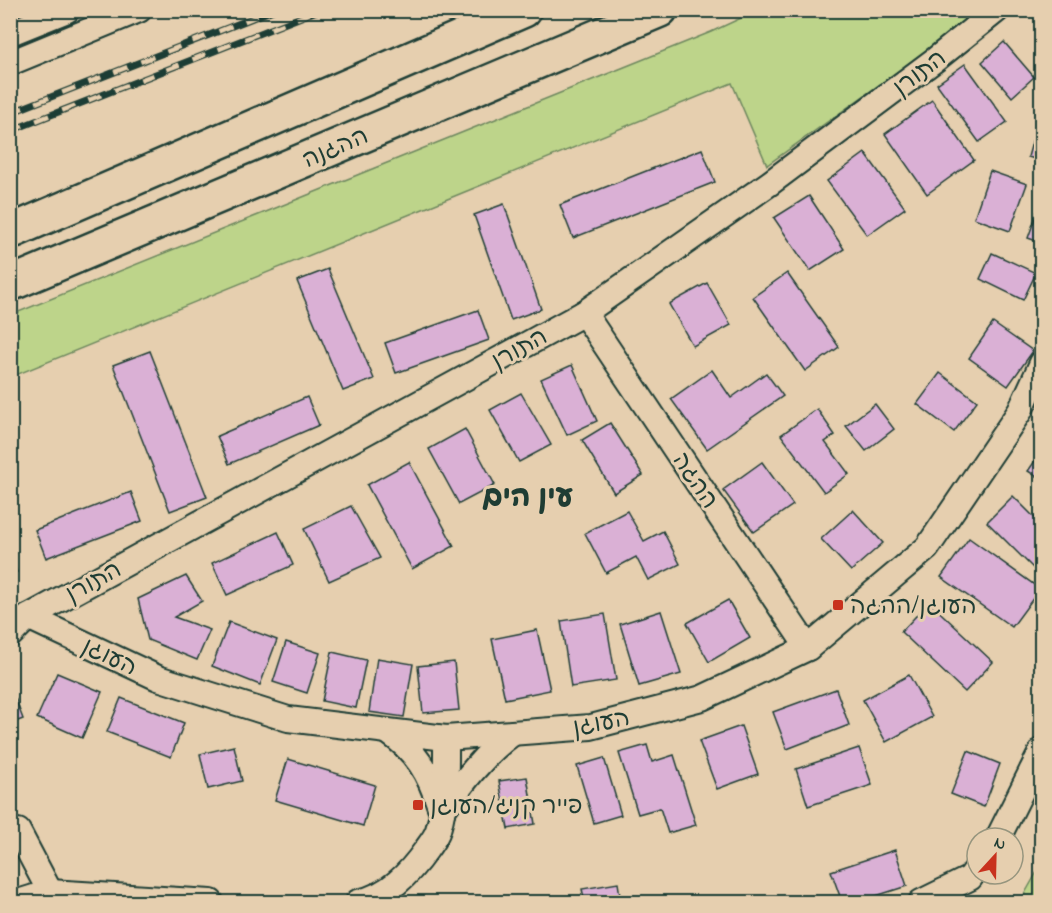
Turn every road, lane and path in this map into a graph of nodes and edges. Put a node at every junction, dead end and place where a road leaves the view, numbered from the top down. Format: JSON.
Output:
{"nodes":[{"id":1,"x":67,"y":10,"type":"edge"},
{"id":2,"x":139,"y":10,"type":"edge"},
{"id":3,"x":524,"y":10,"type":"edge"},
{"id":4,"x":660,"y":10,"type":"edge"},
{"id":5,"x":997,"y":10,"type":"edge"},
{"id":6,"x":10,"y":33,"type":"edge"},
{"id":7,"x":10,"y":63,"type":"edge"},
{"id":8,"x":10,"y":232,"type":"edge"},
{"id":9,"x":10,"y":284,"type":"edge"},
{"id":10,"x":584,"y":313,"type":"junction"},
{"id":11,"x":1041,"y":363,"type":"edge"},
{"id":12,"x":28,"y":617,"type":"junction"},
{"id":13,"x":10,"y":635,"type":"edge"},
{"id":14,"x":808,"y":648,"type":"junction"},
{"id":15,"x":387,"y":731,"type":"junction"},
{"id":16,"x":513,"y":733,"type":"junction"},
{"id":17,"x":446,"y":738,"type":"junction"},
{"id":18,"x":1041,"y":750,"type":"edge"},
{"id":19,"x":442,"y":812,"type":"junction"},
{"id":20,"x":1004,"y":826,"type":"edge"},
{"id":21,"x":18,"y":831,"type":"dead end"},
{"id":22,"x":965,"y":881,"type":"edge"},
{"id":23,"x":50,"y":892,"type":"junction"},
{"id":24,"x":18,"y":903,"type":"edge"},
{"id":25,"x":210,"y":903,"type":"edge"},
{"id":26,"x":358,"y":903,"type":"edge"},
{"id":27,"x":921,"y":903,"type":"edge"}],
"edges":[{"from":1,"to":6,"type":"street"},
{"from":2,"to":7,"type":"street"},
{"from":3,"to":8,"type":"highway","name":"ההגנה"},
{"from":4,"to":9,"type":"highway","name":"ההגנה"},
{"from":5,"to":10,"type":"street","name":"התורן"},
{"from":10,"to":12,"type":"street","name":"התורן"},
{"from":10,"to":14,"type":"street","name":"ההגה"},
{"from":11,"to":14,"type":"street","name":"העוגן"},
{"from":12,"to":13,"type":"street","name":"התורן"},
{"from":12,"to":15,"type":"street","name":"העוגן"},
{"from":14,"to":16,"type":"street","name":"העוגן"},
{"from":15,"to":17,"type":"street","name":"העוגן"},
{"from":15,"to":19,"type":"street"},
{"from":16,"to":17,"type":"street","name":"העוגן"},
{"from":16,"to":19,"type":"street"},
{"from":17,"to":19,"type":"street"},
{"from":18,"to":20,"type":"street"},
{"from":19,"to":26,"type":"street"},
{"from":21,"to":23,"type":"street"},
{"from":22,"to":27,"type":"street"},
{"from":23,"to":24,"type":"street"},
{"from":23,"to":25,"type":"street"}]}
